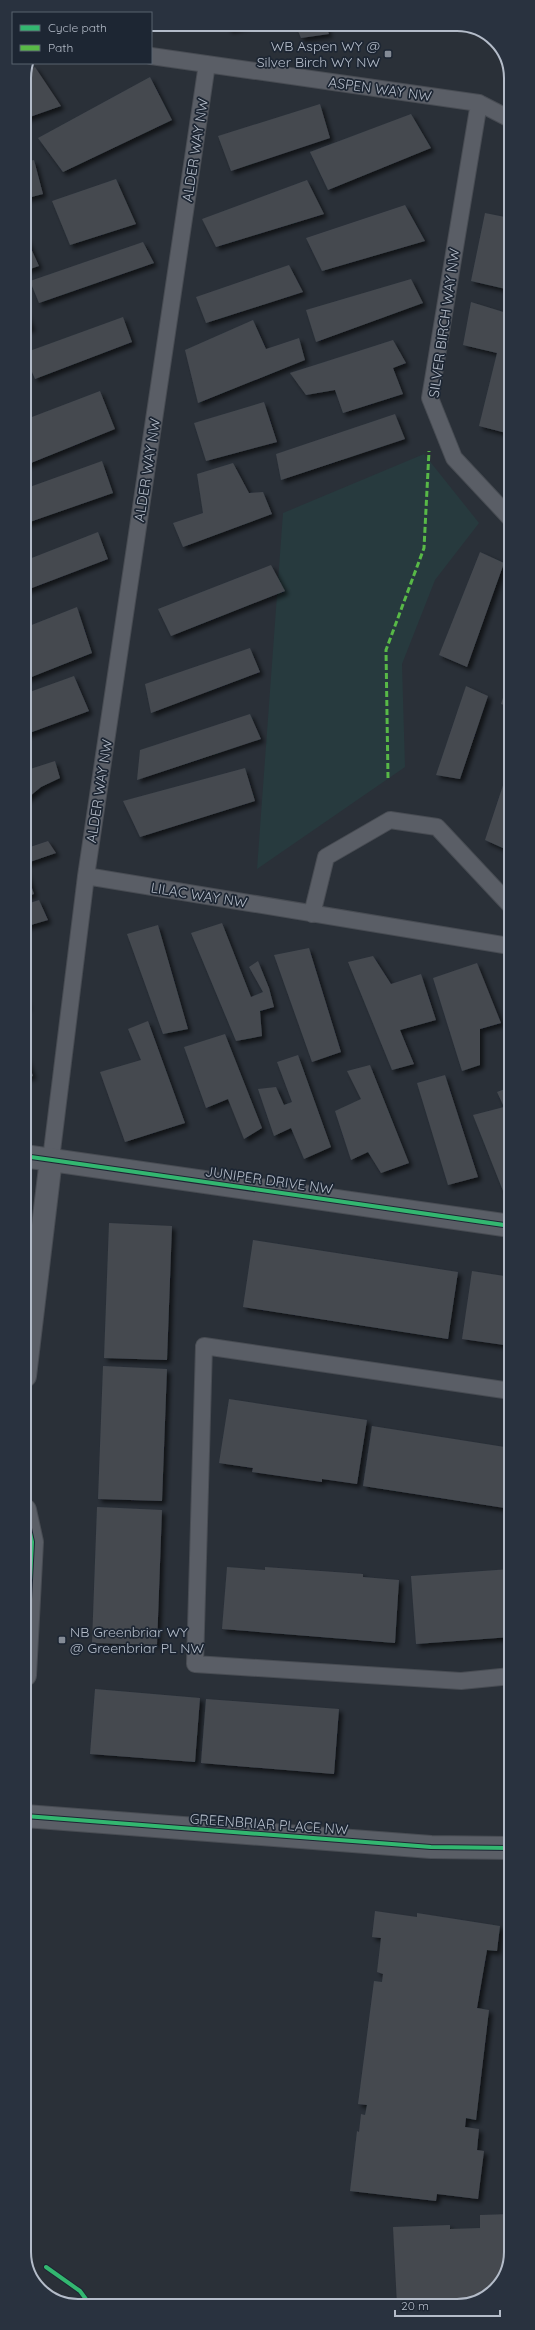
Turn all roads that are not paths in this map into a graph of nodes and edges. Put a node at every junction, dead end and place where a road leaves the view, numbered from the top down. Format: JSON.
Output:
{"nodes":[{"id":1,"x":152,"y":56,"type":"edge"},
{"id":2,"x":207,"y":64,"type":"junction"},
{"id":3,"x":479,"y":103,"type":"junction"},
{"id":4,"x":504,"y":117,"type":"edge"},
{"id":5,"x":504,"y":512,"type":"edge"},
{"id":6,"x":86,"y":876,"type":"junction"},
{"id":7,"x":504,"y":899,"type":"edge"},
{"id":8,"x":312,"y":914,"type":"junction"},
{"id":9,"x":504,"y":945,"type":"edge"},
{"id":10,"x":31,"y":1157,"type":"edge"},
{"id":11,"x":52,"y":1159,"type":"junction"},
{"id":12,"x":504,"y":1225,"type":"edge"},
{"id":13,"x":31,"y":1328,"type":"edge"},
{"id":14,"x":504,"y":1390,"type":"edge"},
{"id":15,"x":31,"y":1537,"type":"edge"},
{"id":16,"x":31,"y":1561,"type":"edge"},
{"id":17,"x":504,"y":1677,"type":"edge"},
{"id":18,"x":31,"y":1816,"type":"edge"},
{"id":19,"x":504,"y":1848,"type":"edge"}],
"edges":[{"from":1,"to":2,"type":"lane","name":"ASPEN WAY NW"},
{"from":2,"to":3,"type":"lane","name":"ASPEN WAY NW"},
{"from":2,"to":6,"type":"lane","name":"ALDER WAY NW"},
{"from":3,"to":4,"type":"lane","name":"ASPEN WAY NW"},
{"from":3,"to":5,"type":"lane","name":"SILVER BIRCH WAY NW"},
{"from":6,"to":8,"type":"lane","name":"LILAC WAY NW"},
{"from":6,"to":11,"type":"lane","name":"ALDER WAY NW"},
{"from":7,"to":8,"type":"lane"},
{"from":8,"to":9,"type":"lane","name":"LILAC WAY NW"},
{"from":10,"to":11,"type":"street","name":"JUNIPER DRIVE NW"},
{"from":11,"to":12,"type":"street","name":"JUNIPER DRIVE NW"},
{"from":11,"to":13,"type":"street"},
{"from":14,"to":17,"type":"lane"},
{"from":15,"to":16,"type":"street"},
{"from":18,"to":19,"type":"street","name":"GREENBRIAR PLACE NW"}]}
